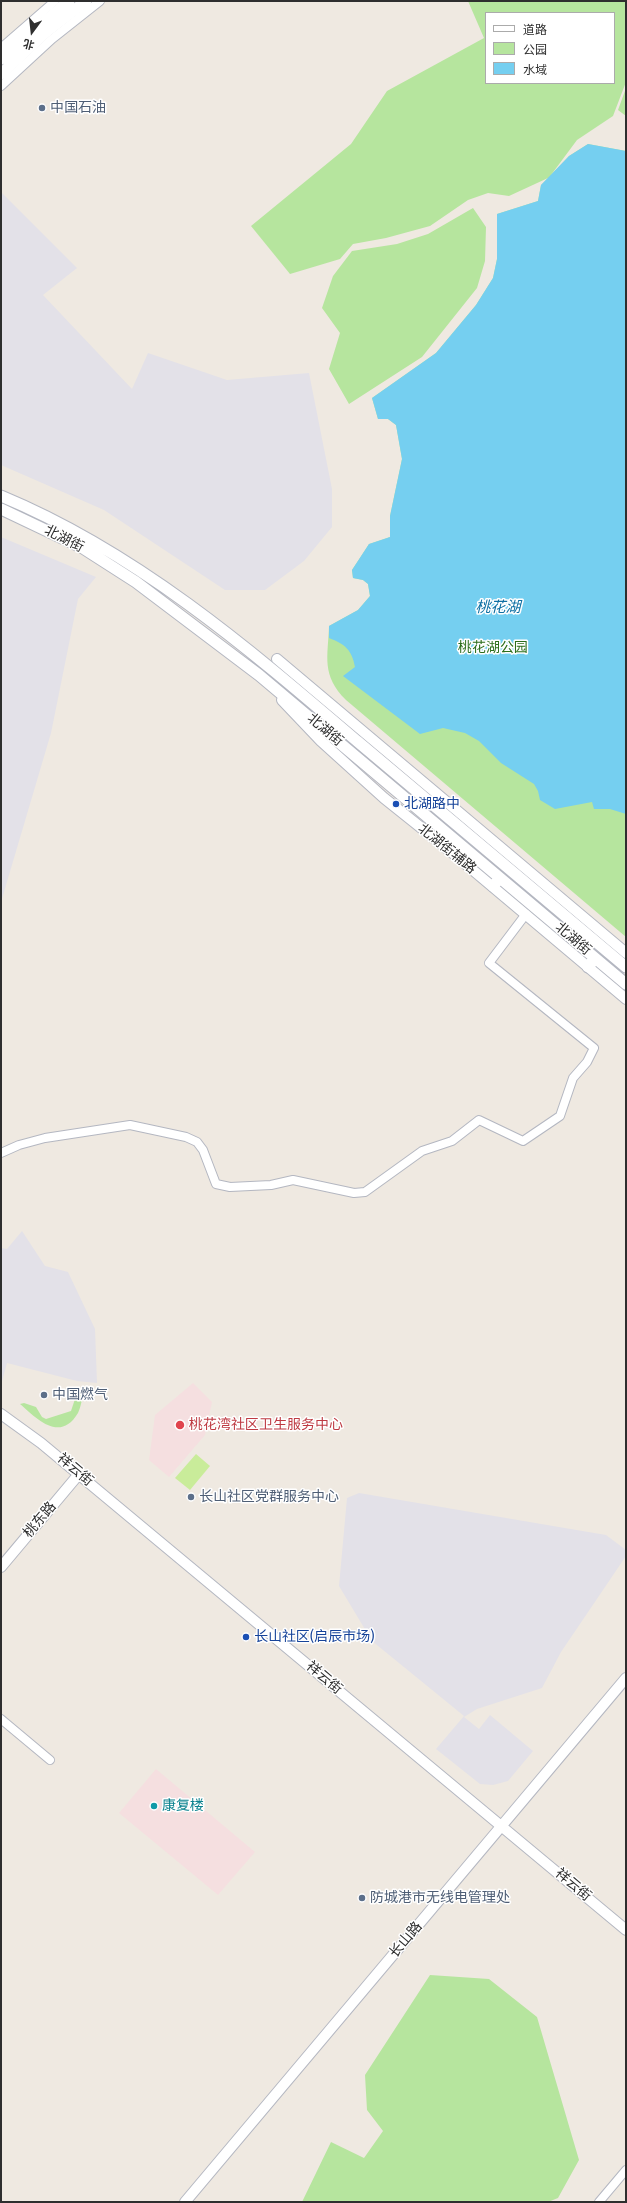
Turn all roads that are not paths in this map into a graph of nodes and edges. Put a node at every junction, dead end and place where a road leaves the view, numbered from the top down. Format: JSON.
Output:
{"nodes":[{"id":1,"x":55,"y":1,"type":"edge"},
{"id":2,"x":86,"y":1,"type":"edge"},
{"id":3,"x":100,"y":1,"type":"edge"},
{"id":4,"x":72,"y":4,"type":"edge"},
{"id":5,"x":46,"y":32,"type":"junction"},
{"id":6,"x":1,"y":48,"type":"edge"},
{"id":7,"x":35,"y":54,"type":"junction"},
{"id":8,"x":1,"y":59,"type":"edge"},
{"id":9,"x":1,"y":74,"type":"edge"},
{"id":10,"x":1,"y":86,"type":"edge"},
{"id":11,"x":1,"y":496,"type":"edge"},
{"id":12,"x":1,"y":509,"type":"edge"},
{"id":13,"x":277,"y":659,"type":"dead end"},
{"id":14,"x":496,"y":882,"type":"junction"},
{"id":15,"x":526,"y":914,"type":"junction"},
{"id":16,"x":626,"y":953,"type":"edge"},
{"id":17,"x":592,"y":963,"type":"junction"},
{"id":18,"x":626,"y":967,"type":"edge"},
{"id":19,"x":626,"y":984,"type":"edge"},
{"id":20,"x":626,"y":999,"type":"edge"},
{"id":21,"x":1,"y":1152,"type":"edge"},
{"id":22,"x":1,"y":1414,"type":"edge"},
{"id":23,"x":79,"y":1474,"type":"junction"},
{"id":24,"x":1,"y":1567,"type":"edge"},
{"id":25,"x":626,"y":1678,"type":"edge"},
{"id":26,"x":1,"y":1719,"type":"edge"},
{"id":27,"x":50,"y":1760,"type":"dead end"},
{"id":28,"x":502,"y":1826,"type":"junction"},
{"id":29,"x":626,"y":1930,"type":"edge"},
{"id":30,"x":626,"y":2170,"type":"edge"},
{"id":31,"x":185,"y":2202,"type":"edge"},
{"id":32,"x":599,"y":2202,"type":"edge"}],
"edges":[{"from":1,"to":6,"type":"street"},
{"from":2,"to":4,"type":"main road"},
{"from":3,"to":7,"type":"street"},
{"from":4,"to":5,"type":"main road"},
{"from":4,"to":8,"type":"main road"},
{"from":5,"to":7,"type":"street"},
{"from":5,"to":9,"type":"main road"},
{"from":7,"to":10,"type":"street"},
{"from":11,"to":18,"type":"main road","name":"北湖街"},
{"from":12,"to":14,"type":"main road","name":"北湖街"},
{"from":13,"to":16,"type":"street"},
{"from":14,"to":15,"type":"street"},
{"from":14,"to":17,"type":"main road","name":"北湖街"},
{"from":15,"to":17,"type":"street"},
{"from":15,"to":21,"type":"street"},
{"from":17,"to":19,"type":"main road","name":"北湖街"},
{"from":17,"to":20,"type":"street"},
{"from":22,"to":23,"type":"street","name":"祥云街"},
{"from":23,"to":24,"type":"street","name":"桃东路"},
{"from":23,"to":28,"type":"street","name":"祥云街"},
{"from":25,"to":28,"type":"street","name":"长山路"},
{"from":26,"to":27,"type":"street"},
{"from":28,"to":29,"type":"street","name":"祥云街"},
{"from":28,"to":31,"type":"street","name":"长山路"},
{"from":30,"to":32,"type":"street"}]}
